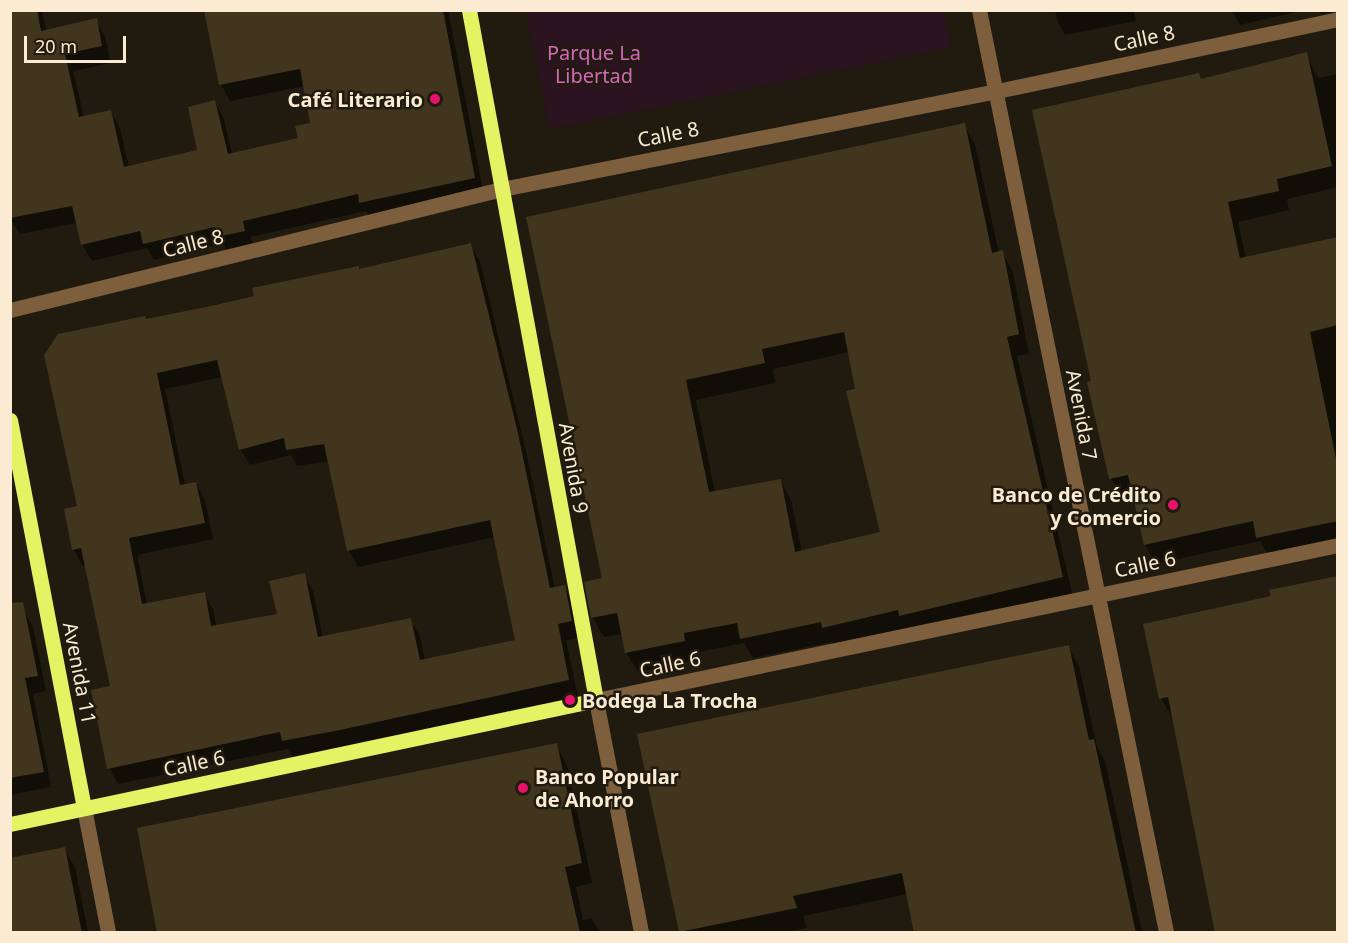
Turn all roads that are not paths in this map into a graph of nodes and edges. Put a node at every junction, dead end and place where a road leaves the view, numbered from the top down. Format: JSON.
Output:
{"nodes":[{"id":1,"x":469,"y":10,"type":"edge"},
{"id":2,"x":979,"y":10,"type":"edge"},
{"id":3,"x":1338,"y":19,"type":"edge"},
{"id":4,"x":997,"y":91,"type":"junction"},
{"id":5,"x":502,"y":189,"type":"junction"},
{"id":6,"x":10,"y":310,"type":"edge"},
{"id":7,"x":10,"y":420,"type":"edge"},
{"id":8,"x":1338,"y":544,"type":"edge"},
{"id":9,"x":1096,"y":595,"type":"junction"},
{"id":10,"x":596,"y":700,"type":"junction"},
{"id":11,"x":84,"y":808,"type":"junction"},
{"id":12,"x":10,"y":824,"type":"edge"},
{"id":13,"x":108,"y":933,"type":"edge"},
{"id":14,"x":641,"y":933,"type":"edge"},
{"id":15,"x":1166,"y":933,"type":"edge"}],
"edges":[{"from":1,"to":5,"type":"main road","name":"Avenida 9"},
{"from":2,"to":4,"type":"street","name":"Avenida 7"},
{"from":3,"to":4,"type":"street","name":"Calle 8"},
{"from":4,"to":5,"type":"street","name":"Calle 8"},
{"from":4,"to":9,"type":"street","name":"Avenida 7"},
{"from":5,"to":6,"type":"street","name":"Calle 8"},
{"from":5,"to":10,"type":"main road","name":"Avenida 9"},
{"from":7,"to":11,"type":"main road","name":"Avenida 11"},
{"from":8,"to":9,"type":"street","name":"Calle 6"},
{"from":9,"to":10,"type":"street","name":"Calle 6"},
{"from":9,"to":15,"type":"street","name":"Avenida 7"},
{"from":10,"to":11,"type":"main road","name":"Calle 6"},
{"from":10,"to":14,"type":"street","name":"Avenida 9"},
{"from":11,"to":12,"type":"main road","name":"Calle 6"},
{"from":11,"to":13,"type":"street","name":"Avenida 11"}]}
